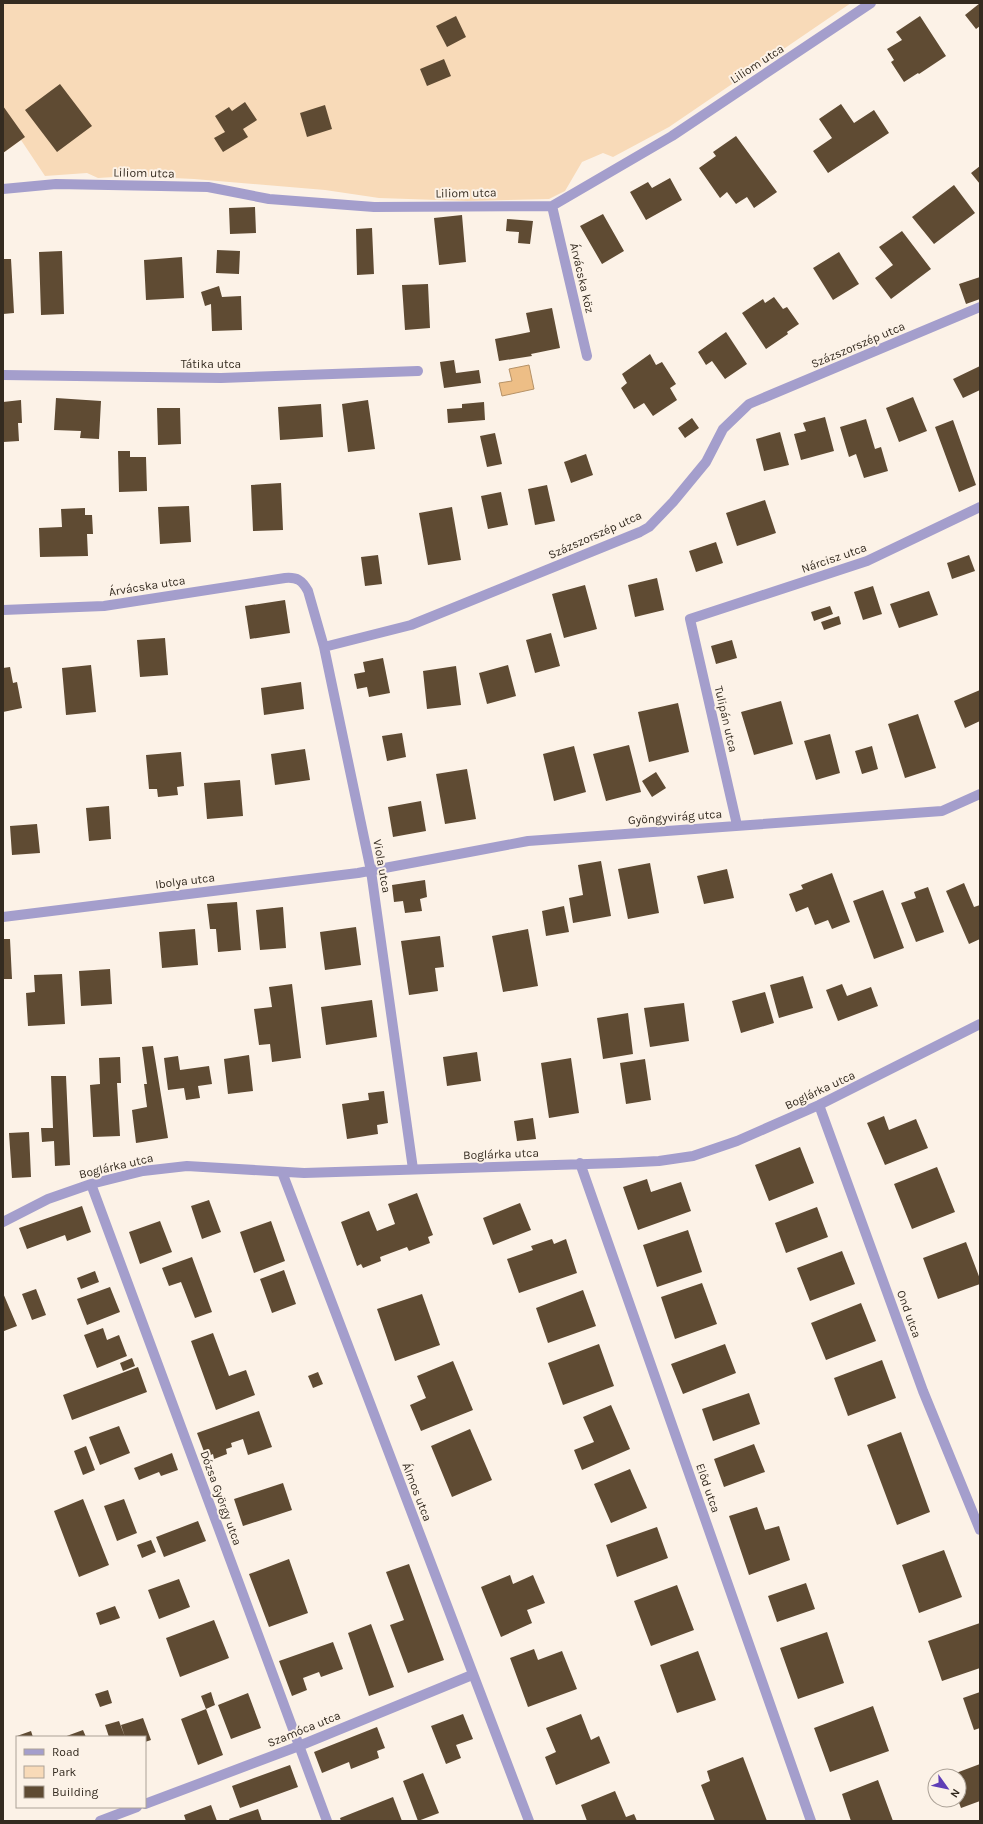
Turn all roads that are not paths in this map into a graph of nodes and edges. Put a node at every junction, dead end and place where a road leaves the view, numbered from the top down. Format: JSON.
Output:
{"nodes":[{"id":1,"x":871,"y":3,"type":"edge"},
{"id":2,"x":3,"y":189,"type":"edge"},
{"id":3,"x":552,"y":206,"type":"junction"},
{"id":4,"x":980,"y":307,"type":"edge"},
{"id":5,"x":587,"y":356,"type":"dead end"},
{"id":6,"x":418,"y":371,"type":"dead end"},
{"id":7,"x":3,"y":375,"type":"edge"},
{"id":8,"x":980,"y":507,"type":"edge"},
{"id":9,"x":295,"y":578,"type":"joint"},
{"id":10,"x":3,"y":610,"type":"edge"},
{"id":11,"x":690,"y":619,"type":"joint"},
{"id":12,"x":324,"y":647,"type":"junction"},
{"id":13,"x":980,"y":794,"type":"edge"},
{"id":14,"x":737,"y":825,"type":"junction"},
{"id":15,"x":371,"y":871,"type":"junction"},
{"id":16,"x":3,"y":917,"type":"edge"},
{"id":17,"x":980,"y":1024,"type":"edge"},
{"id":18,"x":819,"y":1105,"type":"junction"},
{"id":19,"x":580,"y":1164,"type":"junction"},
{"id":20,"x":413,"y":1169,"type":"junction"},
{"id":21,"x":282,"y":1172,"type":"junction"},
{"id":22,"x":91,"y":1184,"type":"junction"},
{"id":23,"x":3,"y":1222,"type":"edge"},
{"id":24,"x":980,"y":1530,"type":"edge"},
{"id":25,"x":472,"y":1675,"type":"junction"},
{"id":26,"x":299,"y":1746,"type":"junction"},
{"id":27,"x":146,"y":1804,"type":"edge"},
{"id":28,"x":134,"y":1808,"type":"edge"},
{"id":29,"x":100,"y":1821,"type":"edge"},
{"id":30,"x":327,"y":1821,"type":"edge"},
{"id":31,"x":528,"y":1821,"type":"edge"},
{"id":32,"x":811,"y":1821,"type":"edge"}],
"edges":[{"from":1,"to":3,"type":"street","name":"Liliom utca"},
{"from":2,"to":3,"type":"street","name":"Liliom utca"},
{"from":3,"to":5,"type":"street","name":"Árvácska köz"},
{"from":4,"to":12,"type":"street","name":"Százszorszép utca"},
{"from":6,"to":7,"type":"street","name":"Tátika utca"},
{"from":8,"to":11,"type":"street","name":"Nárcisz utca"},
{"from":9,"to":10,"type":"street","name":"Árvácska utca"},
{"from":9,"to":12,"type":"street","name":"Viola utca"},
{"from":11,"to":14,"type":"street","name":"Tulipán utca"},
{"from":12,"to":15,"type":"street","name":"Viola utca"},
{"from":13,"to":14,"type":"street","name":"Gyöngyvirág utca"},
{"from":14,"to":15,"type":"street","name":"Gyöngyvirág utca"},
{"from":15,"to":16,"type":"street","name":"Ibolya utca"},
{"from":15,"to":20,"type":"street","name":"Viola utca"},
{"from":17,"to":18,"type":"street","name":"Boglárka utca"},
{"from":18,"to":19,"type":"street","name":"Boglárka utca"},
{"from":18,"to":24,"type":"street","name":"Ond utca"},
{"from":19,"to":20,"type":"street","name":"Boglárka utca"},
{"from":19,"to":32,"type":"street","name":"Előd utca"},
{"from":20,"to":21,"type":"street","name":"Boglárka utca"},
{"from":21,"to":22,"type":"street","name":"Boglárka utca"},
{"from":21,"to":25,"type":"street","name":"Álmos utca"},
{"from":22,"to":23,"type":"street","name":"Boglárka utca"},
{"from":22,"to":26,"type":"street","name":"Dózsa György utca"},
{"from":25,"to":26,"type":"street","name":"Szamóca utca"},
{"from":25,"to":31,"type":"street","name":"Álmos utca"},
{"from":26,"to":27,"type":"street","name":"Szamóca utca"},
{"from":26,"to":30,"type":"street","name":"Dózsa György utca"},
{"from":28,"to":29,"type":"street"}]}
